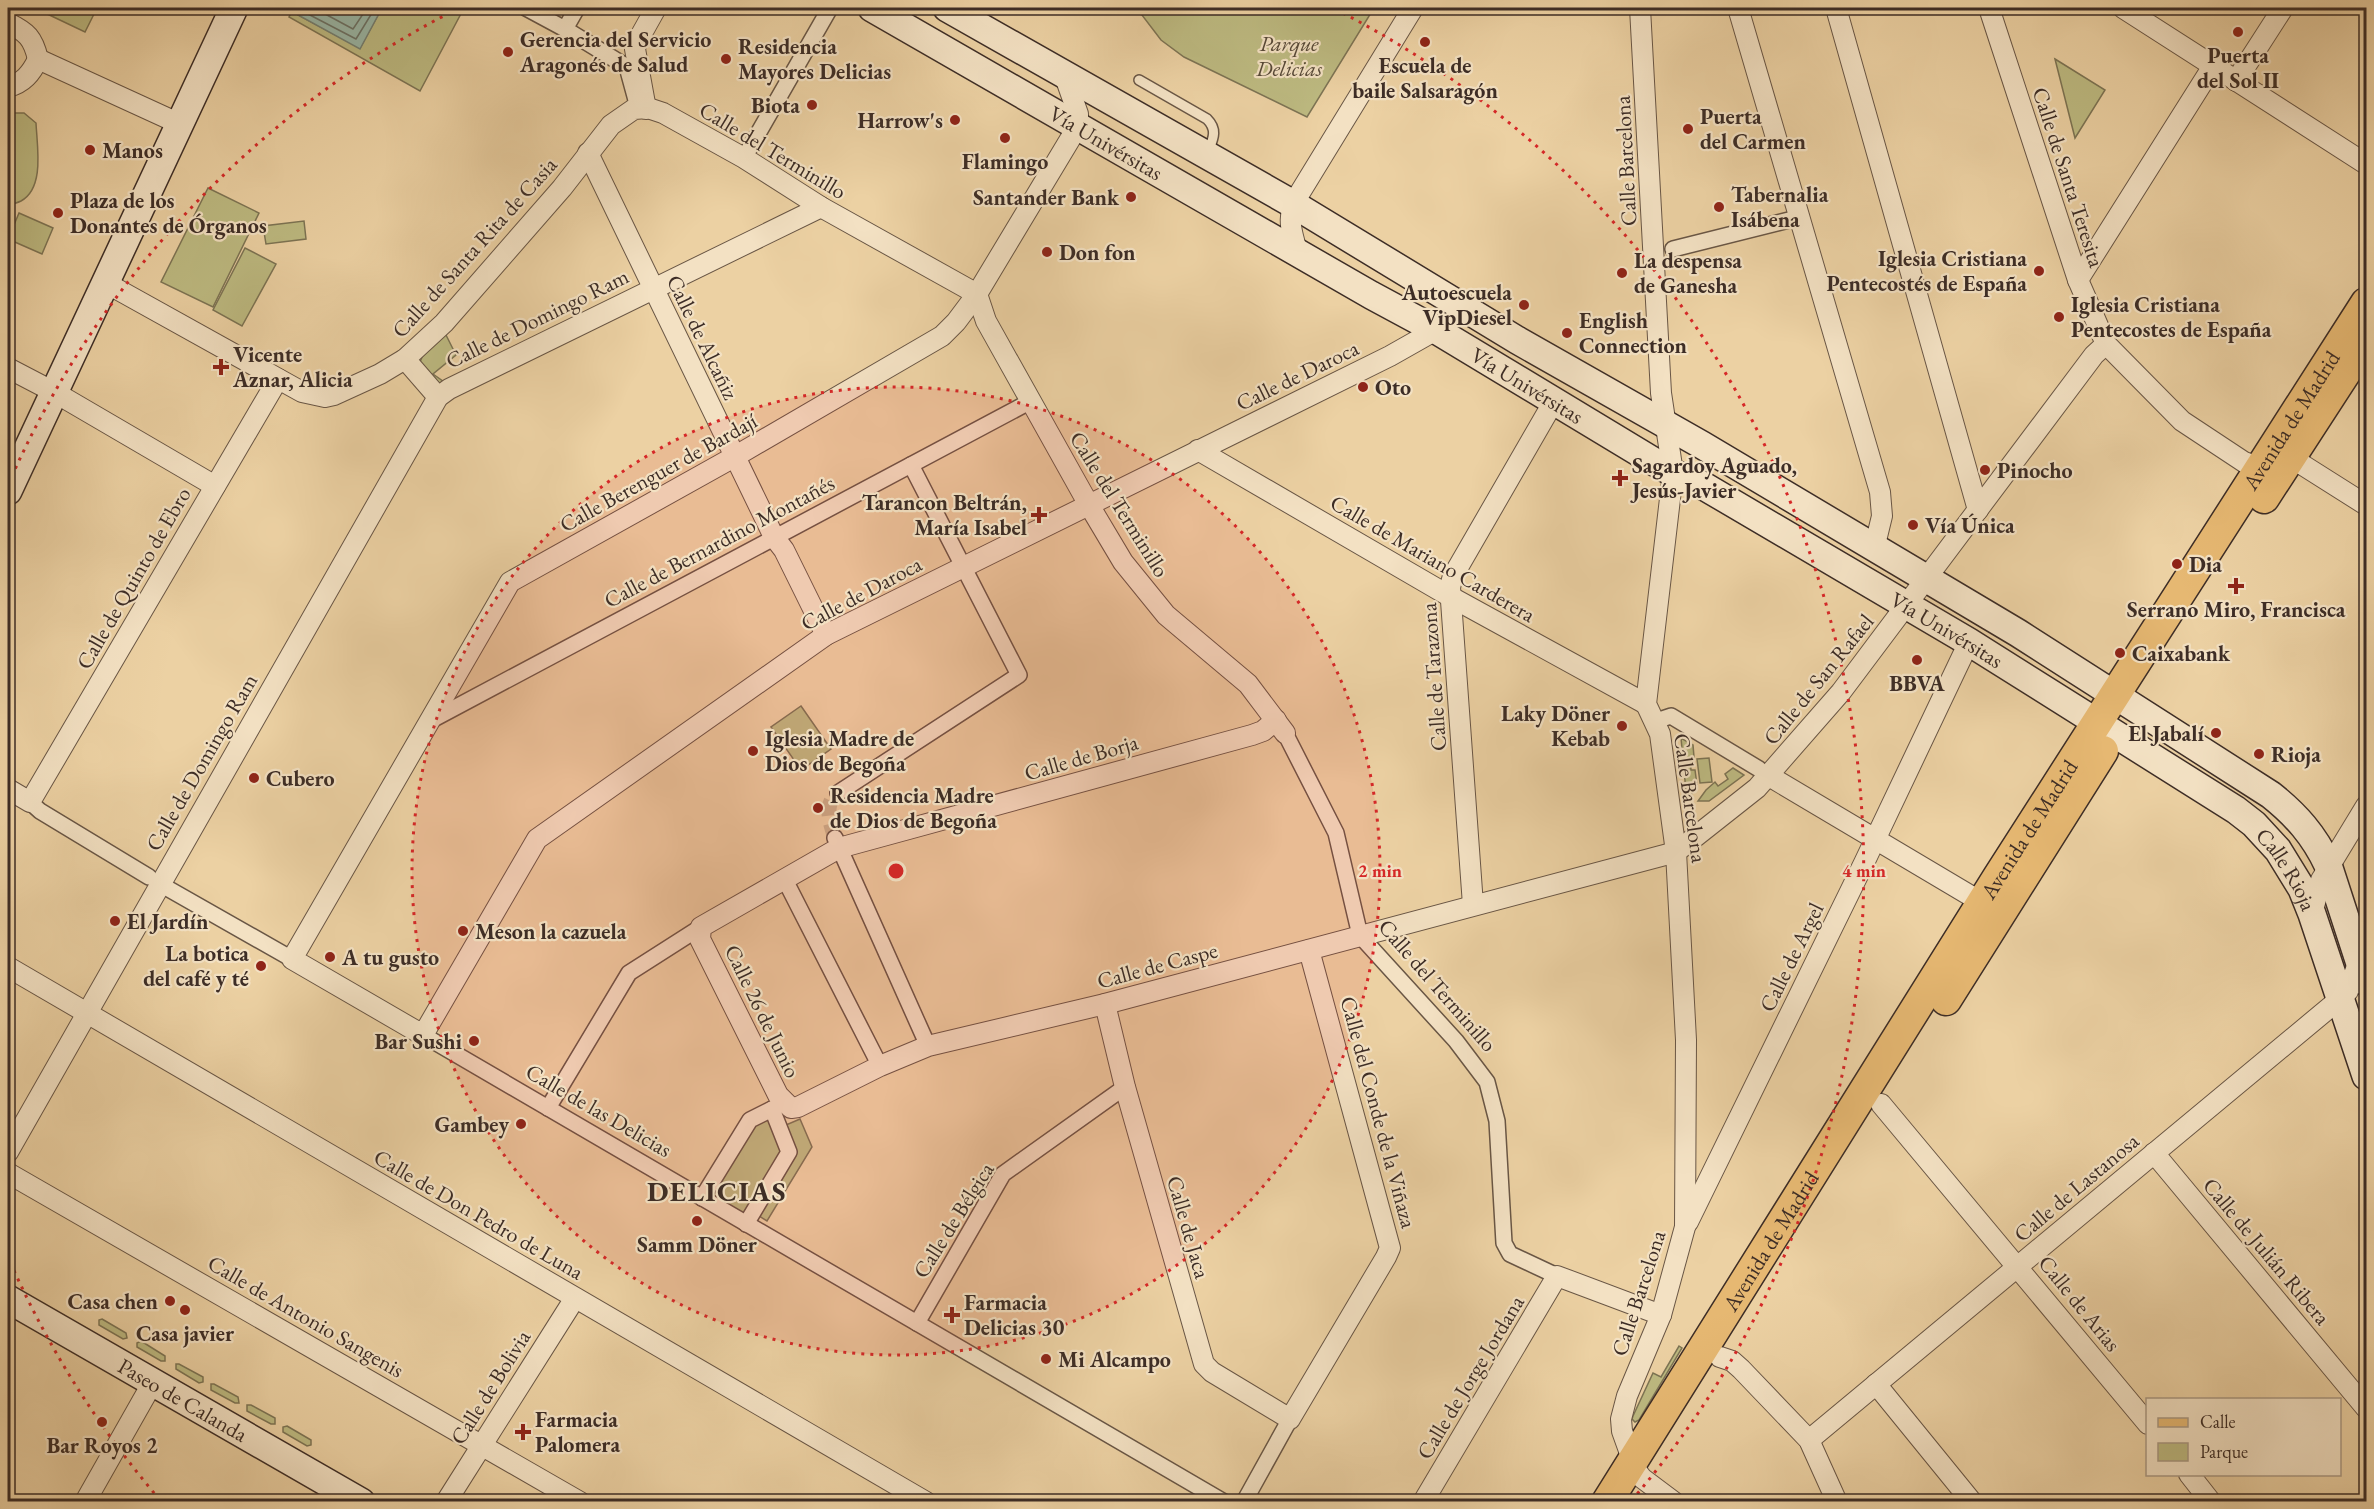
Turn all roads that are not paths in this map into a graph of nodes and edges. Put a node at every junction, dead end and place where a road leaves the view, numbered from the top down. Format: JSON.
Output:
{"nodes":[{"id":1,"x":234,"y":8,"type":"edge"},
{"id":2,"x":526,"y":8,"type":"edge"},
{"id":3,"x":577,"y":8,"type":"edge"},
{"id":4,"x":656,"y":8,"type":"edge"},
{"id":5,"x":830,"y":8,"type":"edge"},
{"id":6,"x":872,"y":8,"type":"edge"},
{"id":7,"x":947,"y":8,"type":"edge"},
{"id":8,"x":1413,"y":8,"type":"edge"},
{"id":9,"x":1640,"y":8,"type":"edge"},
{"id":10,"x":1738,"y":8,"type":"edge"},
{"id":11,"x":1836,"y":8,"type":"edge"},
{"id":12,"x":1989,"y":8,"type":"edge"},
{"id":13,"x":2123,"y":8,"type":"edge"},
{"id":14,"x":2283,"y":8,"type":"edge"},
{"id":15,"x":8,"y":23,"type":"edge"},
{"id":16,"x":564,"y":29,"type":"junction"},
{"id":17,"x":38,"y":59,"type":"junction"},
{"id":18,"x":2213,"y":66,"type":"junction"},
{"id":19,"x":1064,"y":74,"type":"junction"},
{"id":20,"x":1138,"y":80,"type":"dead end"},
{"id":21,"x":2236,"y":81,"type":"junction"},
{"id":22,"x":8,"y":87,"type":"edge"},
{"id":23,"x":642,"y":109,"type":"junction"},
{"id":24,"x":180,"y":124,"type":"junction"},
{"id":25,"x":1078,"y":126,"type":"junction"},
{"id":26,"x":588,"y":153,"type":"junction"},
{"id":27,"x":1207,"y":154,"type":"junction"},
{"id":28,"x":744,"y":158,"type":"junction"},
{"id":29,"x":2367,"y":164,"type":"edge"},
{"id":30,"x":1293,"y":204,"type":"junction"},
{"id":31,"x":821,"y":207,"type":"junction"},
{"id":32,"x":1801,"y":217,"type":"junction"},
{"id":33,"x":1673,"y":249,"type":"dead end"},
{"id":34,"x":1297,"y":251,"type":"junction"},
{"id":35,"x":2078,"y":280,"type":"junction"},
{"id":36,"x":106,"y":283,"type":"junction"},
{"id":37,"x":652,"y":288,"type":"junction"},
{"id":38,"x":977,"y":294,"type":"junction"},
{"id":39,"x":2367,"y":303,"type":"edge"},
{"id":40,"x":1475,"y":315,"type":"junction"},
{"id":41,"x":1437,"y":330,"type":"junction"},
{"id":42,"x":2367,"y":341,"type":"edge"},
{"id":43,"x":2106,"y":344,"type":"junction"},
{"id":44,"x":405,"y":359,"type":"junction"},
{"id":45,"x":8,"y":368,"type":"edge"},
{"id":46,"x":278,"y":379,"type":"junction"},
{"id":47,"x":54,"y":392,"type":"junction"},
{"id":48,"x":438,"y":397,"type":"junction"},
{"id":49,"x":1031,"y":401,"type":"junction"},
{"id":50,"x":1554,"y":401,"type":"junction"},
{"id":51,"x":1666,"y":426,"type":"junction"},
{"id":52,"x":1198,"y":450,"type":"junction"},
{"id":53,"x":734,"y":457,"type":"junction"},
{"id":54,"x":2290,"y":459,"type":"junction"},
{"id":55,"x":911,"y":465,"type":"junction"},
{"id":56,"x":2259,"y":467,"type":"junction"},
{"id":57,"x":1673,"y":473,"type":"junction"},
{"id":58,"x":215,"y":486,"type":"junction"},
{"id":59,"x":8,"y":490,"type":"edge"},
{"id":60,"x":1089,"y":505,"type":"junction"},
{"id":61,"x":2367,"y":505,"type":"edge"},
{"id":62,"x":1978,"y":510,"type":"junction"},
{"id":63,"x":774,"y":537,"type":"junction"},
{"id":64,"x":1874,"y":549,"type":"junction"},
{"id":65,"x":964,"y":566,"type":"junction"},
{"id":66,"x":1927,"y":579,"type":"junction"},
{"id":67,"x":1451,"y":597,"type":"junction"},
{"id":68,"x":1907,"y":606,"type":"junction"},
{"id":69,"x":826,"y":635,"type":"junction"},
{"id":70,"x":1969,"y":642,"type":"junction"},
{"id":71,"x":2125,"y":700,"type":"junction"},
{"id":72,"x":1646,"y":704,"type":"junction"},
{"id":73,"x":1662,"y":719,"type":"dead end"},
{"id":74,"x":428,"y":722,"type":"junction"},
{"id":75,"x":1280,"y":727,"type":"junction"},
{"id":76,"x":2106,"y":728,"type":"junction"},
{"id":77,"x":1764,"y":773,"type":"junction"},
{"id":78,"x":8,"y":789,"type":"edge"},
{"id":79,"x":838,"y":792,"type":"tunnel mouth"},
{"id":80,"x":30,"y":802,"type":"junction"},
{"id":81,"x":2367,"y":806,"type":"edge"},
{"id":82,"x":1875,"y":840,"type":"junction"},
{"id":83,"x":837,"y":843,"type":"junction"},
{"id":84,"x":1676,"y":852,"type":"junction"},
{"id":85,"x":2328,"y":865,"type":"junction"},
{"id":86,"x":149,"y":877,"type":"dead end"},
{"id":87,"x":784,"y":878,"type":"junction"},
{"id":88,"x":168,"y":888,"type":"dead end"},
{"id":89,"x":1997,"y":899,"type":"junction"},
{"id":90,"x":1473,"y":905,"type":"junction"},
{"id":91,"x":2312,"y":914,"type":"junction"},
{"id":92,"x":701,"y":933,"type":"junction"},
{"id":93,"x":1361,"y":936,"type":"junction"},
{"id":94,"x":1309,"y":950,"type":"junction"},
{"id":95,"x":292,"y":959,"type":"junction"},
{"id":96,"x":8,"y":967,"type":"edge"},
{"id":97,"x":2363,"y":971,"type":"edge"},
{"id":98,"x":2341,"y":998,"type":"junction"},
{"id":99,"x":1105,"y":1004,"type":"junction"},
{"id":100,"x":86,"y":1011,"type":"junction"},
{"id":101,"x":423,"y":1035,"type":"junction"},
{"id":102,"x":928,"y":1046,"type":"junction"},
{"id":103,"x":880,"y":1066,"type":"junction"},
{"id":104,"x":2367,"y":1076,"type":"edge"},
{"id":105,"x":1125,"y":1087,"type":"junction"},
{"id":106,"x":1881,"y":1104,"type":"junction"},
{"id":107,"x":778,"y":1106,"type":"junction"},
{"id":108,"x":548,"y":1108,"type":"junction"},
{"id":109,"x":8,"y":1152,"type":"edge"},
{"id":110,"x":2154,"y":1152,"type":"junction"},
{"id":111,"x":8,"y":1173,"type":"edge"},
{"id":112,"x":702,"y":1198,"type":"junction"},
{"id":113,"x":746,"y":1224,"type":"junction"},
{"id":114,"x":1685,"y":1227,"type":"junction"},
{"id":115,"x":2018,"y":1266,"type":"junction"},
{"id":116,"x":1557,"y":1276,"type":"junction"},
{"id":117,"x":575,"y":1298,"type":"junction"},
{"id":118,"x":8,"y":1299,"type":"edge"},
{"id":119,"x":1661,"y":1315,"type":"junction"},
{"id":120,"x":916,"y":1323,"type":"junction"},
{"id":121,"x":1708,"y":1358,"type":"junction"},
{"id":122,"x":153,"y":1382,"type":"junction"},
{"id":123,"x":1876,"y":1384,"type":"junction"},
{"id":124,"x":2366,"y":1406,"type":"edge"},
{"id":125,"x":1290,"y":1419,"type":"junction"},
{"id":126,"x":2146,"y":1422,"type":"edge"},
{"id":127,"x":1809,"y":1440,"type":"junction"},
{"id":128,"x":482,"y":1445,"type":"junction"},
{"id":129,"x":2191,"y":1476,"type":"edge"},
{"id":130,"x":1634,"y":1480,"type":"edge"},
{"id":131,"x":85,"y":1502,"type":"edge"},
{"id":132,"x":361,"y":1502,"type":"edge"},
{"id":133,"x":446,"y":1502,"type":"edge"},
{"id":134,"x":580,"y":1502,"type":"edge"},
{"id":135,"x":926,"y":1502,"type":"edge"},
{"id":136,"x":1224,"y":1502,"type":"edge"},
{"id":137,"x":1244,"y":1502,"type":"edge"},
{"id":138,"x":1423,"y":1502,"type":"edge"},
{"id":139,"x":1607,"y":1502,"type":"edge"},
{"id":140,"x":1674,"y":1502,"type":"edge"},
{"id":141,"x":1837,"y":1502,"type":"edge"},
{"id":142,"x":1972,"y":1502,"type":"edge"},
{"id":143,"x":2211,"y":1502,"type":"edge"}],
"edges":[{"from":1,"to":24,"type":"main road"},
{"from":2,"to":16,"type":"street"},
{"from":3,"to":16,"type":"street"},
{"from":4,"to":23,"type":"street"},
{"from":5,"to":28,"type":"street"},
{"from":6,"to":25,"type":"main road","name":"Vía Univérsitas"},
{"from":7,"to":19,"type":"main road","name":"Vía Univérsitas"},
{"from":8,"to":30,"type":"street"},
{"from":9,"to":51,"type":"street","name":"Calle Barcelona"},
{"from":10,"to":32,"type":"street"},
{"from":11,"to":62,"type":"street"},
{"from":12,"to":35,"type":"street","name":"Calle de Santa Teresita"},
{"from":13,"to":18,"type":"street"},
{"from":14,"to":21,"type":"street"},
{"from":15,"to":17,"type":"street"},
{"from":16,"to":23,"type":"street"},
{"from":17,"to":22,"type":"street"},
{"from":17,"to":24,"type":"street"},
{"from":18,"to":21,"type":"street"},
{"from":18,"to":35,"type":"street"},
{"from":19,"to":25,"type":"street"},
{"from":19,"to":27,"type":"main road","name":"Vía Univérsitas"},
{"from":20,"to":27,"type":"lane"},
{"from":21,"to":29,"type":"street"},
{"from":23,"to":26,"type":"street","name":"Calle de Santa Rita de Casia"},
{"from":23,"to":28,"type":"street","name":"Calle del Terminillo"},
{"from":24,"to":36,"type":"main road"},
{"from":25,"to":34,"type":"main road","name":"Vía Univérsitas"},
{"from":25,"to":38,"type":"street","name":"Calle Berenguer de Bardají"},
{"from":26,"to":37,"type":"street","name":"Calle de Alcañiz"},
{"from":26,"to":44,"type":"street","name":"Calle de Santa Rita de Casia"},
{"from":27,"to":30,"type":"main road","name":"Vía Univérsitas"},
{"from":28,"to":31,"type":"street","name":"Calle del Terminillo"},
{"from":30,"to":34,"type":"street"},
{"from":30,"to":40,"type":"main road","name":"Vía Univérsitas"},
{"from":31,"to":37,"type":"street","name":"Calle de Domingo Ram"},
{"from":31,"to":38,"type":"street","name":"Calle del Terminillo"},
{"from":32,"to":33,"type":"street"},
{"from":32,"to":64,"type":"street"},
{"from":34,"to":41,"type":"main road","name":"Vía Univérsitas"},
{"from":35,"to":43,"type":"street","name":"Calle de Santa Teresita"},
{"from":36,"to":46,"type":"street","name":"Calle de Santa Rita de Casia"},
{"from":36,"to":47,"type":"main road"},
{"from":37,"to":48,"type":"street","name":"Calle de Domingo Ram"},
{"from":37,"to":53,"type":"street","name":"Calle de Alcañiz"},
{"from":38,"to":49,"type":"street","name":"Calle del Terminillo"},
{"from":38,"to":53,"type":"street","name":"Calle Berenguer de Bardají"},
{"from":39,"to":56,"type":"main road","name":"Avenida de Madrid"},
{"from":40,"to":41,"type":"main road"},
{"from":40,"to":51,"type":"main road","name":"Vía Univérsitas"},
{"from":41,"to":50,"type":"main road","name":"Vía Univérsitas"},
{"from":41,"to":52,"type":"street","name":"Calle de Daroca"},
{"from":42,"to":54,"type":"main road","name":"Avenida de Madrid"},
{"from":43,"to":56,"type":"street","name":"Calle de Santa Teresita"},
{"from":43,"to":62,"type":"street","name":"Calle de San Rafael"},
{"from":44,"to":46,"type":"street","name":"Calle de Santa Rita de Casia"},
{"from":44,"to":48,"type":"street","name":"Calle de Domingo Ram"},
{"from":45,"to":47,"type":"street"},
{"from":46,"to":58,"type":"street","name":"Calle de Quinto de Ebro"},
{"from":47,"to":58,"type":"street"},
{"from":47,"to":59,"type":"main road"},
{"from":48,"to":100,"type":"street","name":"Calle de Domingo Ram"},
{"from":49,"to":55,"type":"street","name":"Calle de Bernardino Montañés"},
{"from":49,"to":60,"type":"street","name":"Calle del Terminillo"},
{"from":50,"to":57,"type":"main road","name":"Vía Univérsitas"},
{"from":50,"to":67,"type":"street","name":"Calle de Tarazona"},
{"from":51,"to":57,"type":"street","name":"Calle Barcelona"},
{"from":51,"to":64,"type":"main road","name":"Vía Univérsitas"},
{"from":52,"to":60,"type":"street","name":"Calle de Daroca"},
{"from":52,"to":67,"type":"street","name":"Calle de Mariano Carderera"},
{"from":53,"to":63,"type":"street","name":"Calle de Alcañiz"},
{"from":53,"to":74,"type":"street","name":"Calle Berenguer de Bardají"},
{"from":54,"to":56,"type":"street"},
{"from":54,"to":61,"type":"street"},
{"from":54,"to":71,"type":"main road","name":"Avenida de Madrid"},
{"from":55,"to":63,"type":"street","name":"Calle de Bernardino Montañés"},
{"from":55,"to":65,"type":"street"},
{"from":56,"to":71,"type":"main road","name":"Avenida de Madrid"},
{"from":57,"to":68,"type":"main road","name":"Vía Univérsitas"},
{"from":57,"to":72,"type":"street","name":"Calle Barcelona"},
{"from":58,"to":80,"type":"street","name":"Calle de Quinto de Ebro"},
{"from":60,"to":65,"type":"street","name":"Calle de Daroca"},
{"from":60,"to":75,"type":"street","name":"Calle del Terminillo"},
{"from":62,"to":66,"type":"street","name":"Calle de San Rafael"},
{"from":63,"to":69,"type":"street","name":"Calle de Alcañiz"},
{"from":63,"to":74,"type":"street","name":"Calle de Bernardino Montañés"},
{"from":64,"to":66,"type":"main road","name":"Vía Univérsitas"},
{"from":65,"to":69,"type":"street","name":"Calle de Daroca"},
{"from":65,"to":79,"type":"street"},
{"from":66,"to":68,"type":"street","name":"Calle de San Rafael"},
{"from":66,"to":71,"type":"main road","name":"Vía Univérsitas"},
{"from":67,"to":72,"type":"street","name":"Calle de Mariano Carderera"},
{"from":67,"to":90,"type":"street","name":"Calle de Tarazona"},
{"from":68,"to":70,"type":"main road","name":"Vía Univérsitas"},
{"from":68,"to":77,"type":"street","name":"Calle de San Rafael"},
{"from":69,"to":101,"type":"street","name":"Calle de Daroca"},
{"from":70,"to":76,"type":"main road","name":"Vía Univérsitas"},
{"from":70,"to":82,"type":"street","name":"Calle de Argel"},
{"from":71,"to":76,"type":"main road","name":"Avenida de Madrid"},
{"from":71,"to":85,"type":"main road","name":"Calle Rioja"},
{"from":72,"to":84,"type":"street","name":"Calle Barcelona"},
{"from":73,"to":77,"type":"street"},
{"from":74,"to":95,"type":"street","name":"Calle Berenguer de Bardají"},
{"from":75,"to":83,"type":"street","name":"Calle de Borja"},
{"from":75,"to":93,"type":"street","name":"Calle del Terminillo"},
{"from":76,"to":89,"type":"main road","name":"Avenida de Madrid"},
{"from":76,"to":91,"type":"main road","name":"Calle Rioja"},
{"from":77,"to":82,"type":"street"},
{"from":77,"to":84,"type":"street","name":"Calle de San Rafael"},
{"from":78,"to":80,"type":"street"},
{"from":80,"to":86,"type":"street"},
{"from":81,"to":85,"type":"street"},
{"from":82,"to":89,"type":"street"},
{"from":82,"to":114,"type":"street","name":"Calle de Argel"},
{"from":83,"to":87,"type":"street","name":"Calle de Borja"},
{"from":83,"to":102,"type":"street"},
{"from":84,"to":90,"type":"street","name":"Calle de Caspe"},
{"from":84,"to":114,"type":"street","name":"Calle Barcelona"},
{"from":85,"to":91,"type":"street"},
{"from":85,"to":97,"type":"main road","name":"Calle Rioja"},
{"from":87,"to":92,"type":"street","name":"Calle de Borja"},
{"from":87,"to":103,"type":"street"},
{"from":88,"to":95,"type":"street","name":"Calle de las Delicias"},
{"from":89,"to":106,"type":"main road","name":"Avenida de Madrid"},
{"from":89,"to":121,"type":"main road","name":"Avenida de Madrid"},
{"from":90,"to":93,"type":"street","name":"Calle de Caspe"},
{"from":91,"to":98,"type":"main road","name":"Calle Rioja"},
{"from":92,"to":107,"type":"street","name":"Calle 26 de Junio"},
{"from":92,"to":108,"type":"street","name":"Calle de Borja"},
{"from":93,"to":94,"type":"street","name":"Calle de Caspe"},
{"from":93,"to":116,"type":"street","name":"Calle del Terminillo"},
{"from":94,"to":99,"type":"street","name":"Calle de Caspe"},
{"from":94,"to":125,"type":"street","name":"Calle del Conde de la Viñaza"},
{"from":95,"to":101,"type":"street","name":"Calle de las Delicias"},
{"from":96,"to":100,"type":"street","name":"Calle de Don Pedro de Luna"},
{"from":97,"to":98,"type":"street","name":"Calle de Lastanosa"},
{"from":98,"to":104,"type":"main road","name":"Calle Rioja"},
{"from":98,"to":110,"type":"street","name":"Calle de Lastanosa"},
{"from":99,"to":102,"type":"street","name":"Calle de Caspe"},
{"from":99,"to":105,"type":"street","name":"Calle de Jaca"},
{"from":100,"to":109,"type":"street","name":"Calle de Domingo Ram"},
{"from":100,"to":117,"type":"street","name":"Calle de Don Pedro de Luna"},
{"from":101,"to":108,"type":"street","name":"Calle de las Delicias"},
{"from":102,"to":103,"type":"street","name":"Calle de Caspe"},
{"from":103,"to":107,"type":"street","name":"Calle de Caspe"},
{"from":105,"to":120,"type":"street","name":"Calle de Bélgica"},
{"from":105,"to":125,"type":"street","name":"Calle de Jaca"},
{"from":106,"to":115,"type":"street","name":"Calle de Arias"},
{"from":106,"to":121,"type":"main road","name":"Avenida de Madrid"},
{"from":107,"to":112,"type":"street","name":"Calle de Caspe"},
{"from":107,"to":113,"type":"street"},
{"from":108,"to":112,"type":"street","name":"Calle de las Delicias"},
{"from":110,"to":115,"type":"street","name":"Calle de Lastanosa"},
{"from":110,"to":124,"type":"street","name":"Calle de Julián Ribera"},
{"from":111,"to":128,"type":"street","name":"Calle de Antonio Sangenis"},
{"from":112,"to":113,"type":"street","name":"Calle de las Delicias"},
{"from":113,"to":120,"type":"street","name":"Calle de las Delicias"},
{"from":114,"to":119,"type":"street","name":"Calle Barcelona"},
{"from":115,"to":123,"type":"street","name":"Calle de Lastanosa"},
{"from":115,"to":126,"type":"street","name":"Calle de Arias"},
{"from":116,"to":119,"type":"street","name":"Calle del Terminillo"},
{"from":116,"to":138,"type":"street","name":"Calle de Jorge Jordana"},
{"from":117,"to":128,"type":"street","name":"Calle de Bolivia"},
{"from":117,"to":135,"type":"street","name":"Calle de Don Pedro de Luna"},
{"from":118,"to":122,"type":"main road","name":"Paseo de Calanda"},
{"from":119,"to":130,"type":"street","name":"Calle Barcelona"},
{"from":120,"to":136,"type":"street","name":"Calle de las Delicias"},
{"from":121,"to":127,"type":"street"},
{"from":121,"to":130,"type":"main road","name":"Avenida de Madrid"},
{"from":122,"to":131,"type":"street"},
{"from":122,"to":132,"type":"main road","name":"Paseo de Calanda"},
{"from":123,"to":127,"type":"street","name":"Calle de Lastanosa"},
{"from":123,"to":142,"type":"street"},
{"from":125,"to":137,"type":"street","name":"Calle del Conde de la Viñaza"},
{"from":127,"to":141,"type":"street"},
{"from":128,"to":133,"type":"street","name":"Calle de Bolivia"},
{"from":128,"to":134,"type":"street","name":"Calle de Antonio Sangenis"},
{"from":129,"to":143,"type":"street"},
{"from":130,"to":139,"type":"main road","name":"Avenida de Madrid"},
{"from":130,"to":140,"type":"street"}]}
